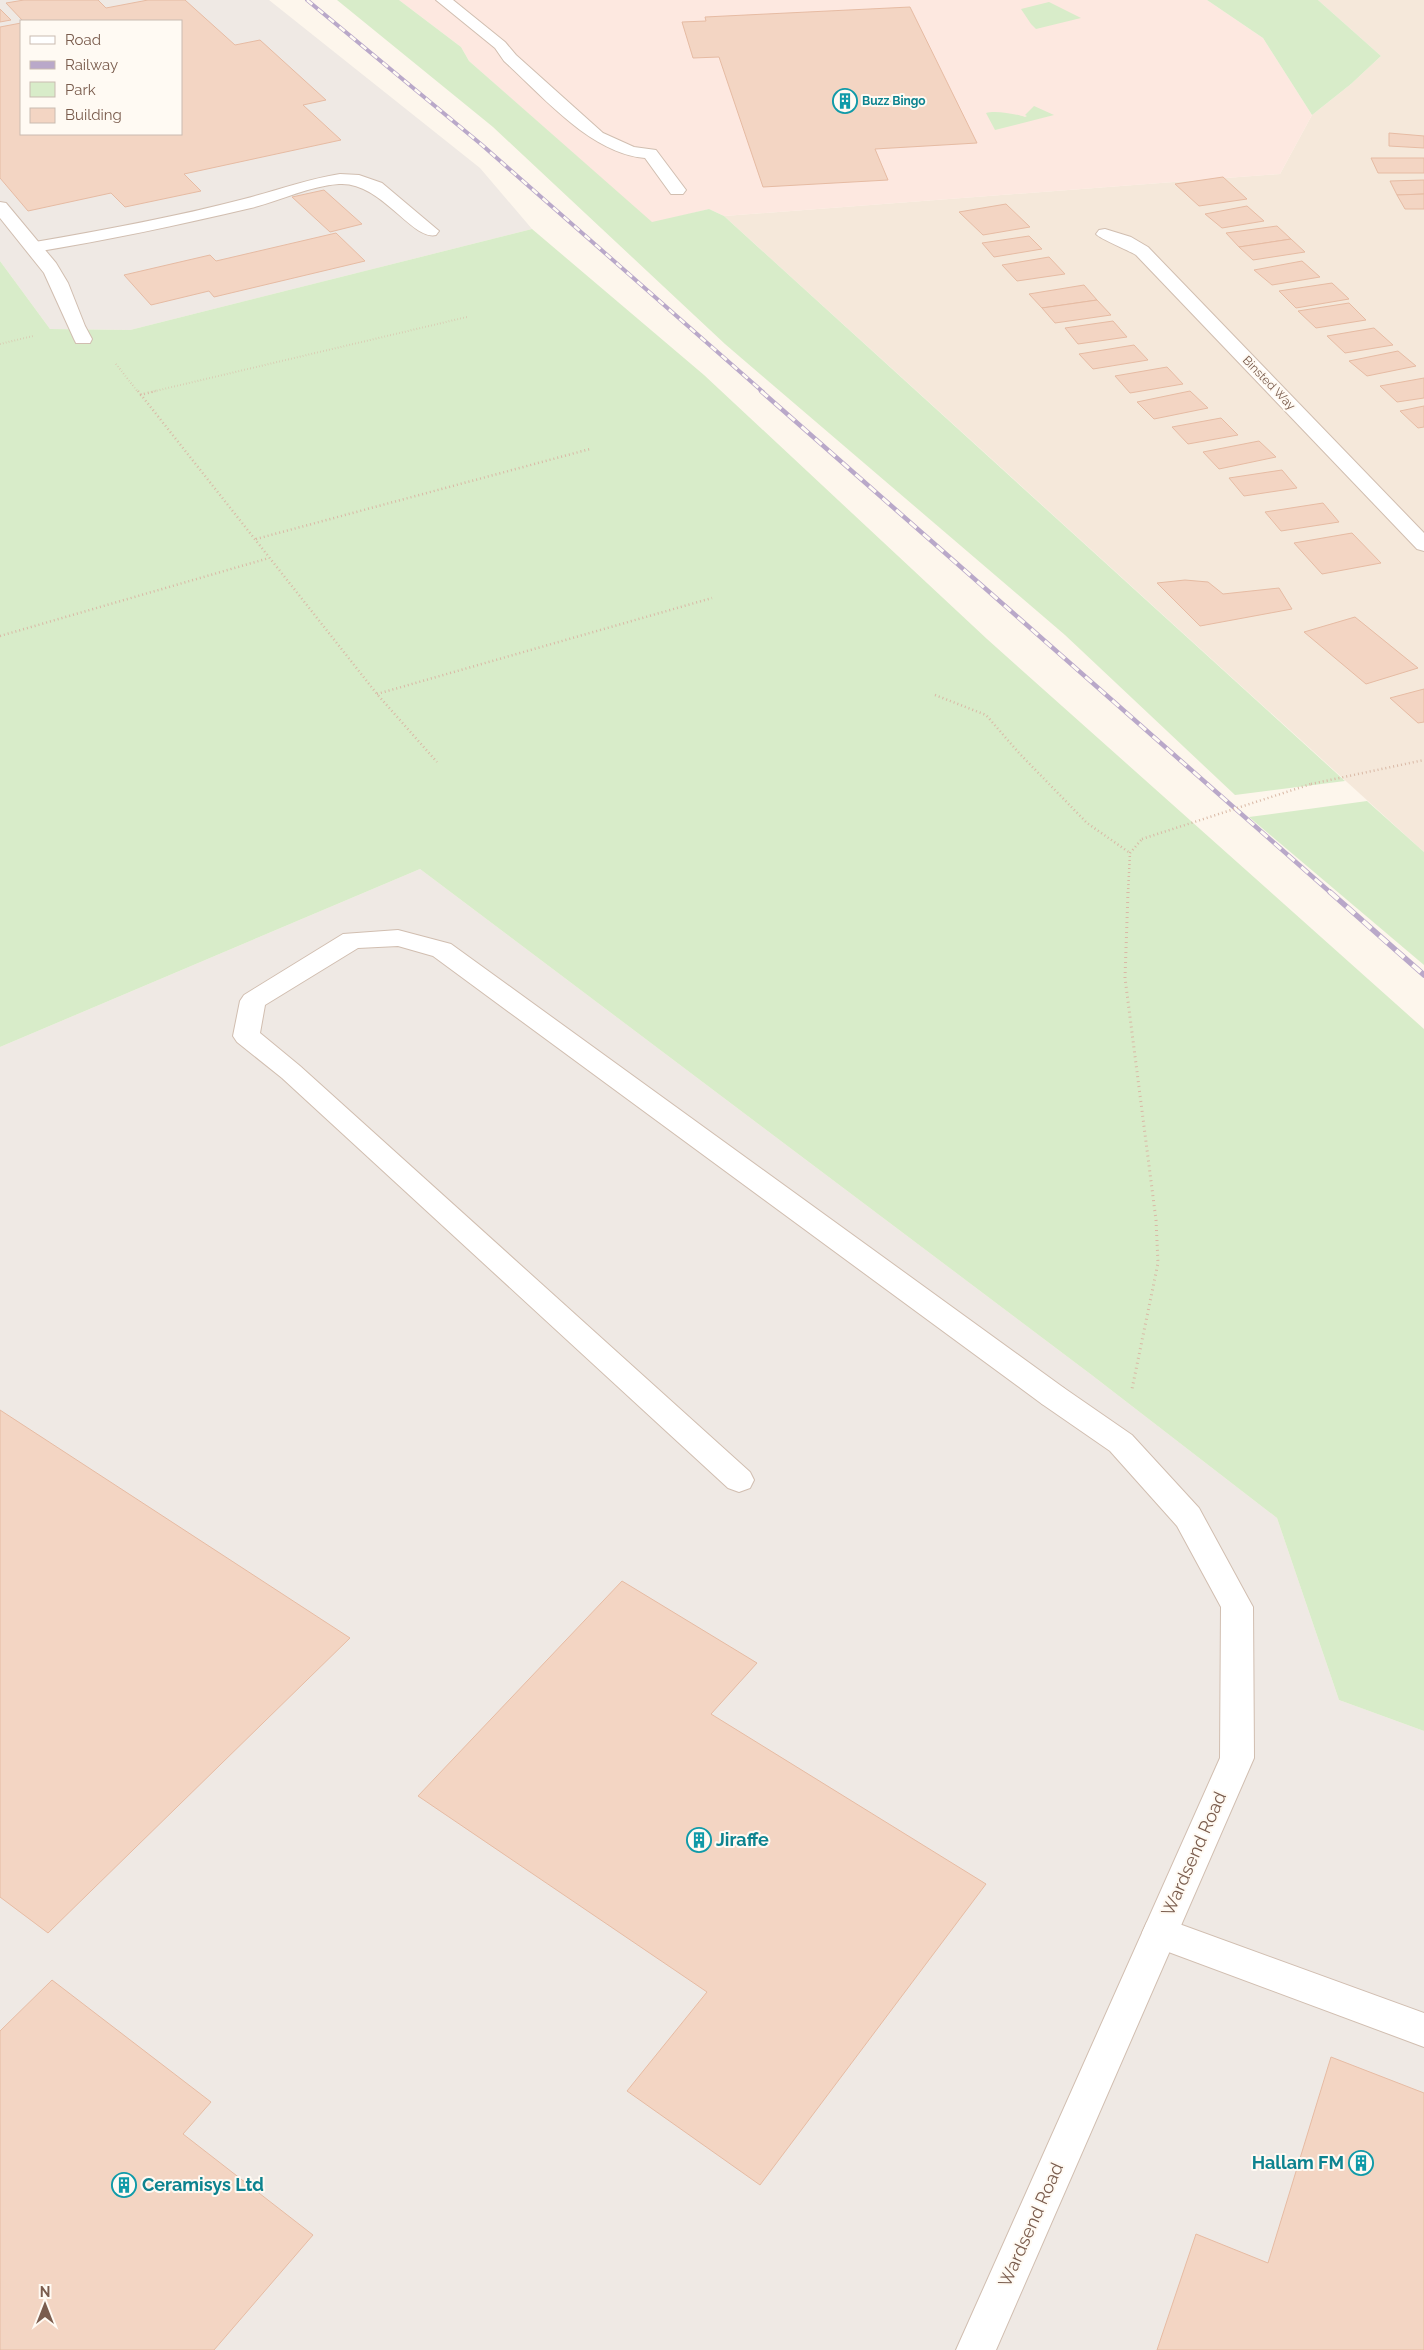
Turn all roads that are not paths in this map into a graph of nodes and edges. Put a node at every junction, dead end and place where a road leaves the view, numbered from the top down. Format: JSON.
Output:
{"nodes":[{"id":1,"x":444,"y":0,"type":"edge"},
{"id":2,"x":677,"y":190,"type":"dead end"},
{"id":3,"x":0,"y":207,"type":"edge"},
{"id":4,"x":430,"y":231,"type":"dead end"},
{"id":5,"x":1105,"y":234,"type":"dead end"},
{"id":6,"x":34,"y":247,"type":"junction"},
{"id":7,"x":83,"y":339,"type":"road end"},
{"id":8,"x":1424,"y":545,"type":"edge"},
{"id":9,"x":739,"y":1480,"type":"dead end"},
{"id":10,"x":1160,"y":1933,"type":"junction"},
{"id":11,"x":1424,"y":2030,"type":"edge"},
{"id":12,"x":976,"y":2350,"type":"edge"}],
"edges":[{"from":1,"to":2,"type":"street"},
{"from":3,"to":6,"type":"street"},
{"from":4,"to":6,"type":"street"},
{"from":5,"to":8,"type":"street","name":"Binsted Way"},
{"from":6,"to":7,"type":"street"},
{"from":9,"to":10,"type":"street","name":"Wardsend Road"},
{"from":10,"to":11,"type":"street"},
{"from":10,"to":12,"type":"street","name":"Wardsend Road"}]}
